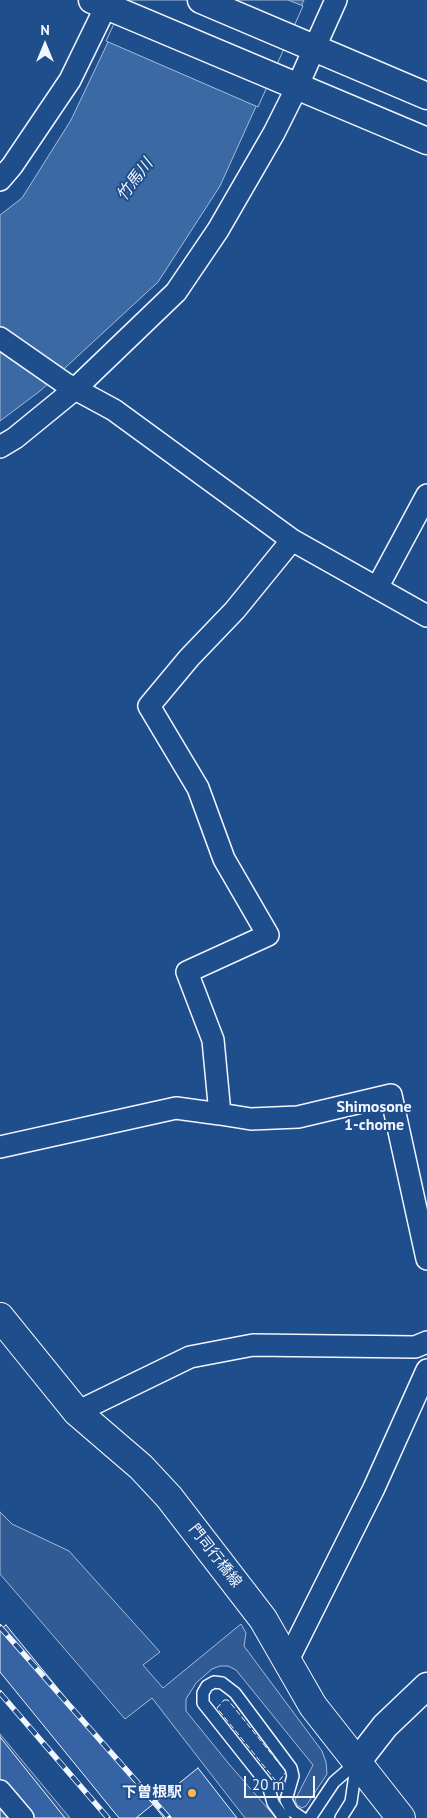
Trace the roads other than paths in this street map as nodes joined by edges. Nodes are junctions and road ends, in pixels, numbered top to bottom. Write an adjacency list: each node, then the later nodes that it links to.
1 (201, 0): 4 (street)
2 (336, 0): 4 (street)
3 (105, 4): 5 (street); 8 (street)
4 (310, 46): 5 (street); 6 (street)
5 (292, 85): 7 (street); 10 (street)
6 (427, 96)
7 (427, 141)
8 (0, 180)
9 (0, 338): 10 (street)
10 (71, 387): 11 (street); 13 (street)
11 (0, 447)
12 (427, 494): 14 (street)
13 (292, 540): 14 (street); 16 (street)
14 (377, 588): 15 (street)
15 (427, 616)
16 (220, 1114): 17 (street); 18 (street)
17 (0, 1147)
18 (427, 1259)
19 (0, 1317): 22 (main road, 門司行橋線)
20 (427, 1342): 22 (street)
21 (427, 1370): 23 (street)
22 (77, 1412): 23 (main road, 門司行橋線)
23 (286, 1662): 25 (main road, 門司行橋線)
24 (427, 1686): 25 (street)
25 (357, 1762): 32 (lane); 33 (lane); 34 (main road, 門司行橋線)
26 (290, 1784): 27 (lane); 27 (lane); 31 (lane)
27 (268, 1785): 30 (lane)
28 (0, 1790): 29 (street)
29 (13, 1815)
30 (284, 1818)
31 (302, 1818)
32 (310, 1818)
33 (341, 1818)
34 (401, 1818)

